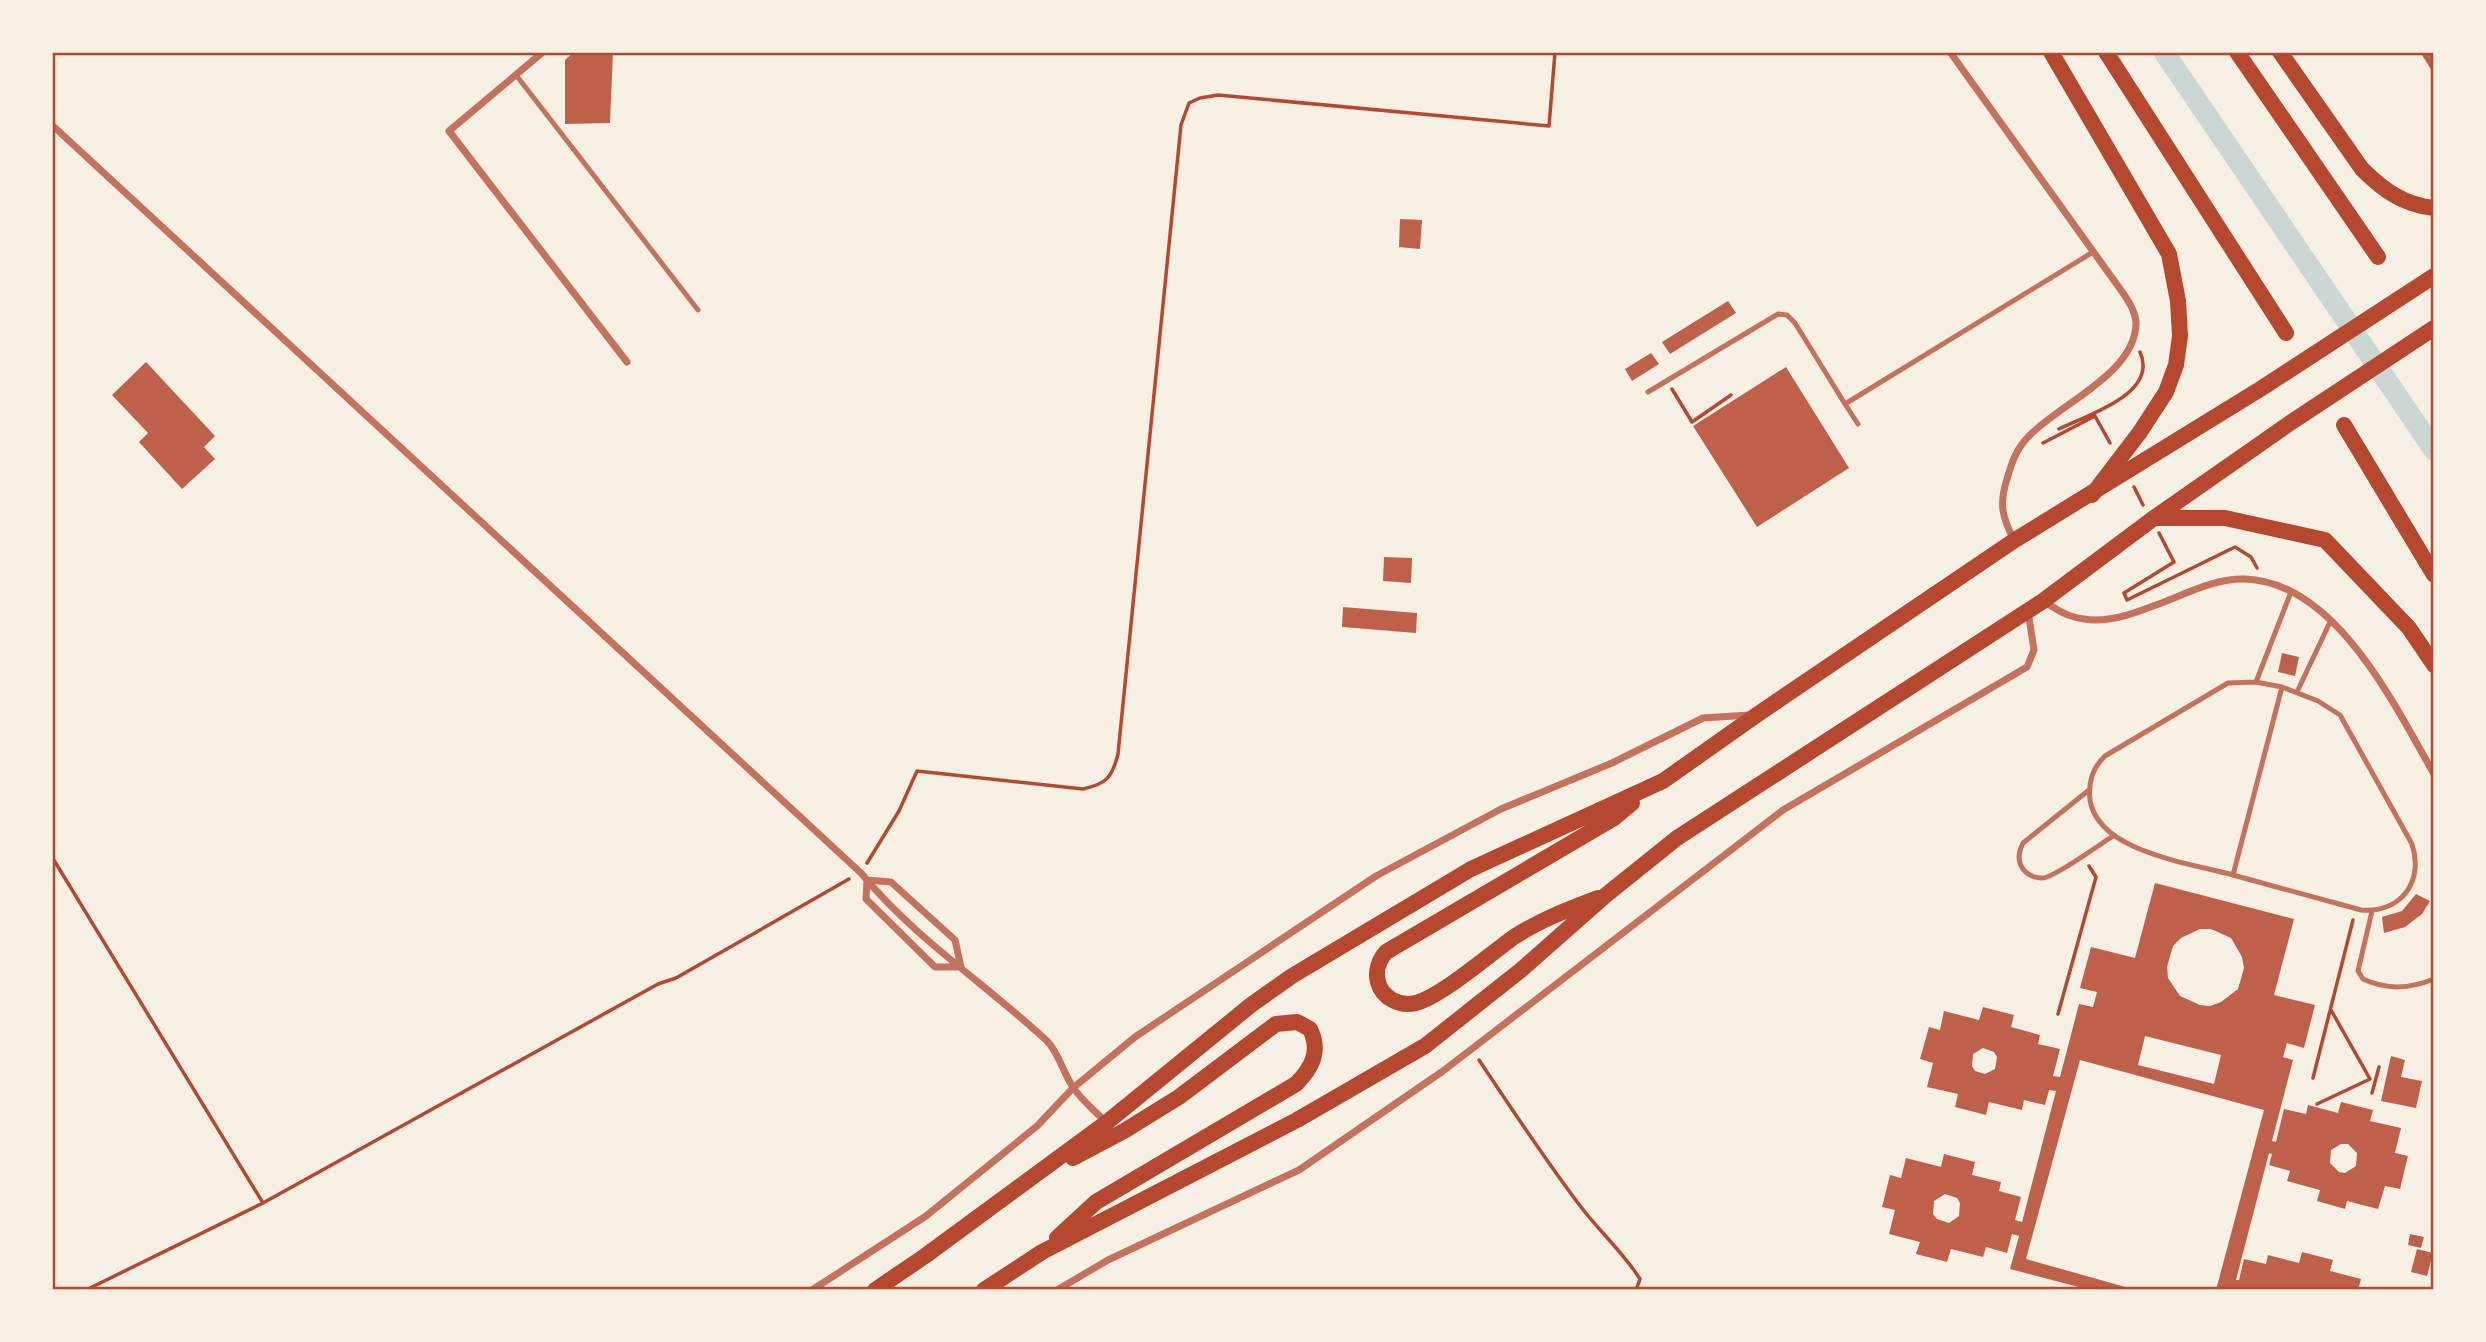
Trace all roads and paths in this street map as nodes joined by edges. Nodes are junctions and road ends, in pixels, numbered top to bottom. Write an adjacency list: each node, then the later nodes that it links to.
1 (543, 52): 8 (street)
2 (1555, 52): 47 (path)
3 (1950, 52): 11 (street)
4 (2051, 52): 26 (main road)
5 (2106, 52): 16 (main road)
6 (2238, 52): 12 (main road)
7 (2280, 52): 10 (main road)
8 (516, 75): 14 (lane); 18 (street)
9 (52, 125): 47 (street)
10 (2434, 208)
11 (2093, 252): 17 (street); 22 (lane)
12 (2378, 257)
13 (2434, 276): 26 (main road)
14 (698, 310)
15 (2434, 328): 27 (main road)
16 (2286, 333)
17 (2134, 340): 23 (path); 28 (street)
18 (627, 362)
19 (1667, 380): 20 (lane); 21 (path); 22 (lane)
20 (1648, 392)
21 (1731, 395)
22 (1845, 404): 24 (lane)
23 (2095, 416)
24 (1858, 424)
25 (2344, 425): 30 (main road)
26 (2092, 495): 28 (main road)
27 (2154, 518): 33 (main road); 36 (main road)
28 (2015, 540): 40 (main road)
29 (2174, 562): 31 (path)
30 (2434, 575)
31 (2264, 582): 32 (street); 33 (street)
32 (2291, 592): 35 (street); 37 (lane)
33 (2043, 601): 34 (main road)
34 (2028, 610): 50 (main road); 57 (street)
35 (2331, 620): 39 (lane); 41 (street)
36 (2434, 665)
37 (2256, 682): 38 (lane); 43 (lane)
38 (2282, 687): 39 (lane); 48 (lane)
39 (2297, 692): 52 (lane)
40 (1758, 714): 42 (main road); 61 (street)
41 (2434, 774)
42 (1647, 790): 50 (main road); 64 (main road)
43 (2089, 790): 44 (lane); 45 (lane)
44 (2113, 836): 45 (lane); 48 (lane)
45 (2083, 855): 56 (path)
46 (52, 857): 66 (path)
47 (861, 873): 49 (street); 66 (path)
48 (2233, 875): 51 (lane)
49 (867, 880): 53 (street); 53 (street); 53 (street)
50 (1606, 895): 67 (main road)
51 (2356, 909): 52 (lane); 55 (path)
52 (2372, 911): 54 (lane)
53 (961, 967): 61 (street)
54 (2434, 979)
55 (2331, 1009): 59 (path); 60 (path)
56 (2058, 1014)
57 (1472, 1049): 72 (street); 73 (path)
58 (2379, 1066): 60 (path)
59 (2313, 1078)
60 (2372, 1080): 62 (path); 63 (path)
61 (1073, 1088): 64 (street); 69 (street)
62 (2372, 1094)
63 (2317, 1104)
64 (1106, 1122): 65 (main road)
65 (1024, 1183): 67 (main road); 70 (main road)
66 (262, 1203): 68 (path)
67 (1042, 1252): 71 (main road)
68 (86, 1290)
69 (812, 1290)
70 (875, 1290)
71 (984, 1290)
72 (1057, 1290)
73 (1636, 1290)

